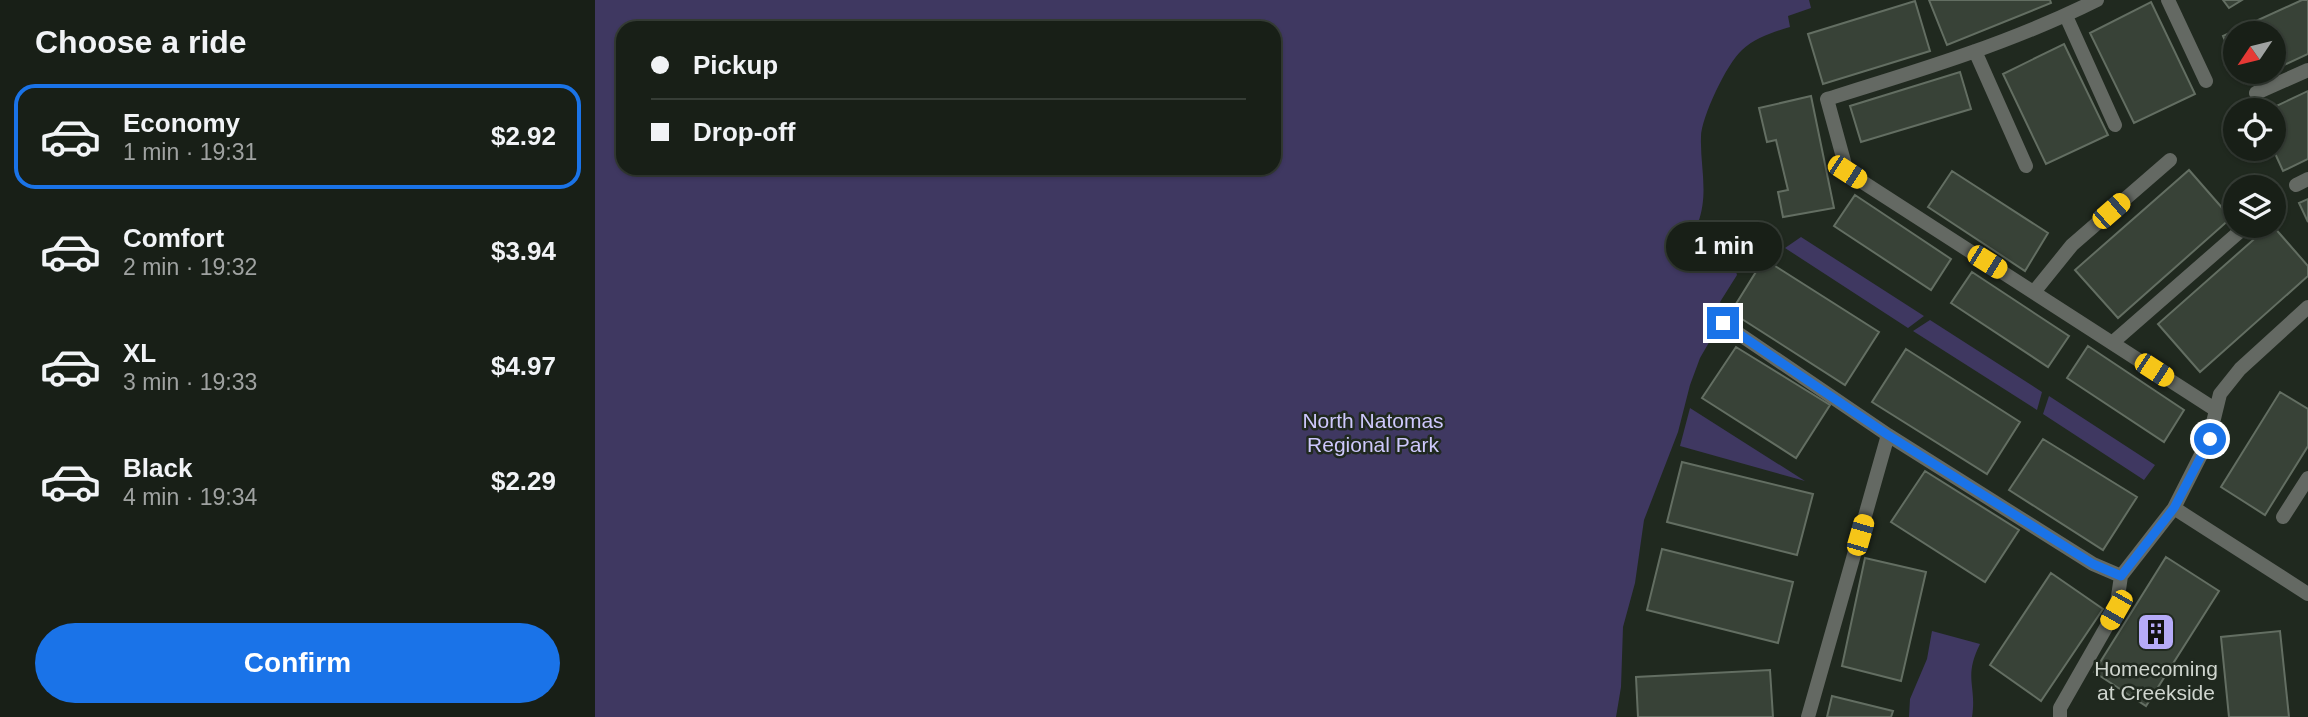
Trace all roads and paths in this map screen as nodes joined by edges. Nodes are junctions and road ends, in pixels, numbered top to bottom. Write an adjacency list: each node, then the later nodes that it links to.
1 (2096, 0): 3 (lane)
2 (2168, 0): 6 (lane)
3 (2066, 16): 4 (lane); 8 (lane)
4 (1975, 51): 10 (lane); 12 (lane)
5 (2308, 70): 7 (lane)
6 (2206, 81)
7 (2256, 93)
8 (2115, 125)
9 (2170, 160): 12 (lane)
10 (2026, 166)
11 (2232, 238): 15 (lane)
12 (2033, 292): 15 (lane)
13 (2308, 307): 16 (lane)
14 (1723, 323): 17 (lane)
15 (2112, 343): 16 (lane)
16 (2216, 410): 19 (lane)
17 (1888, 435): 21 (lane); 23 (lane)
18 (2308, 478): 20 (lane)
19 (2174, 508): 21 (lane); 22 (lane)
20 (2283, 517)
21 (2121, 576): 24 (lane)
22 (2308, 594)
23 (1808, 717)
24 (2060, 717)

